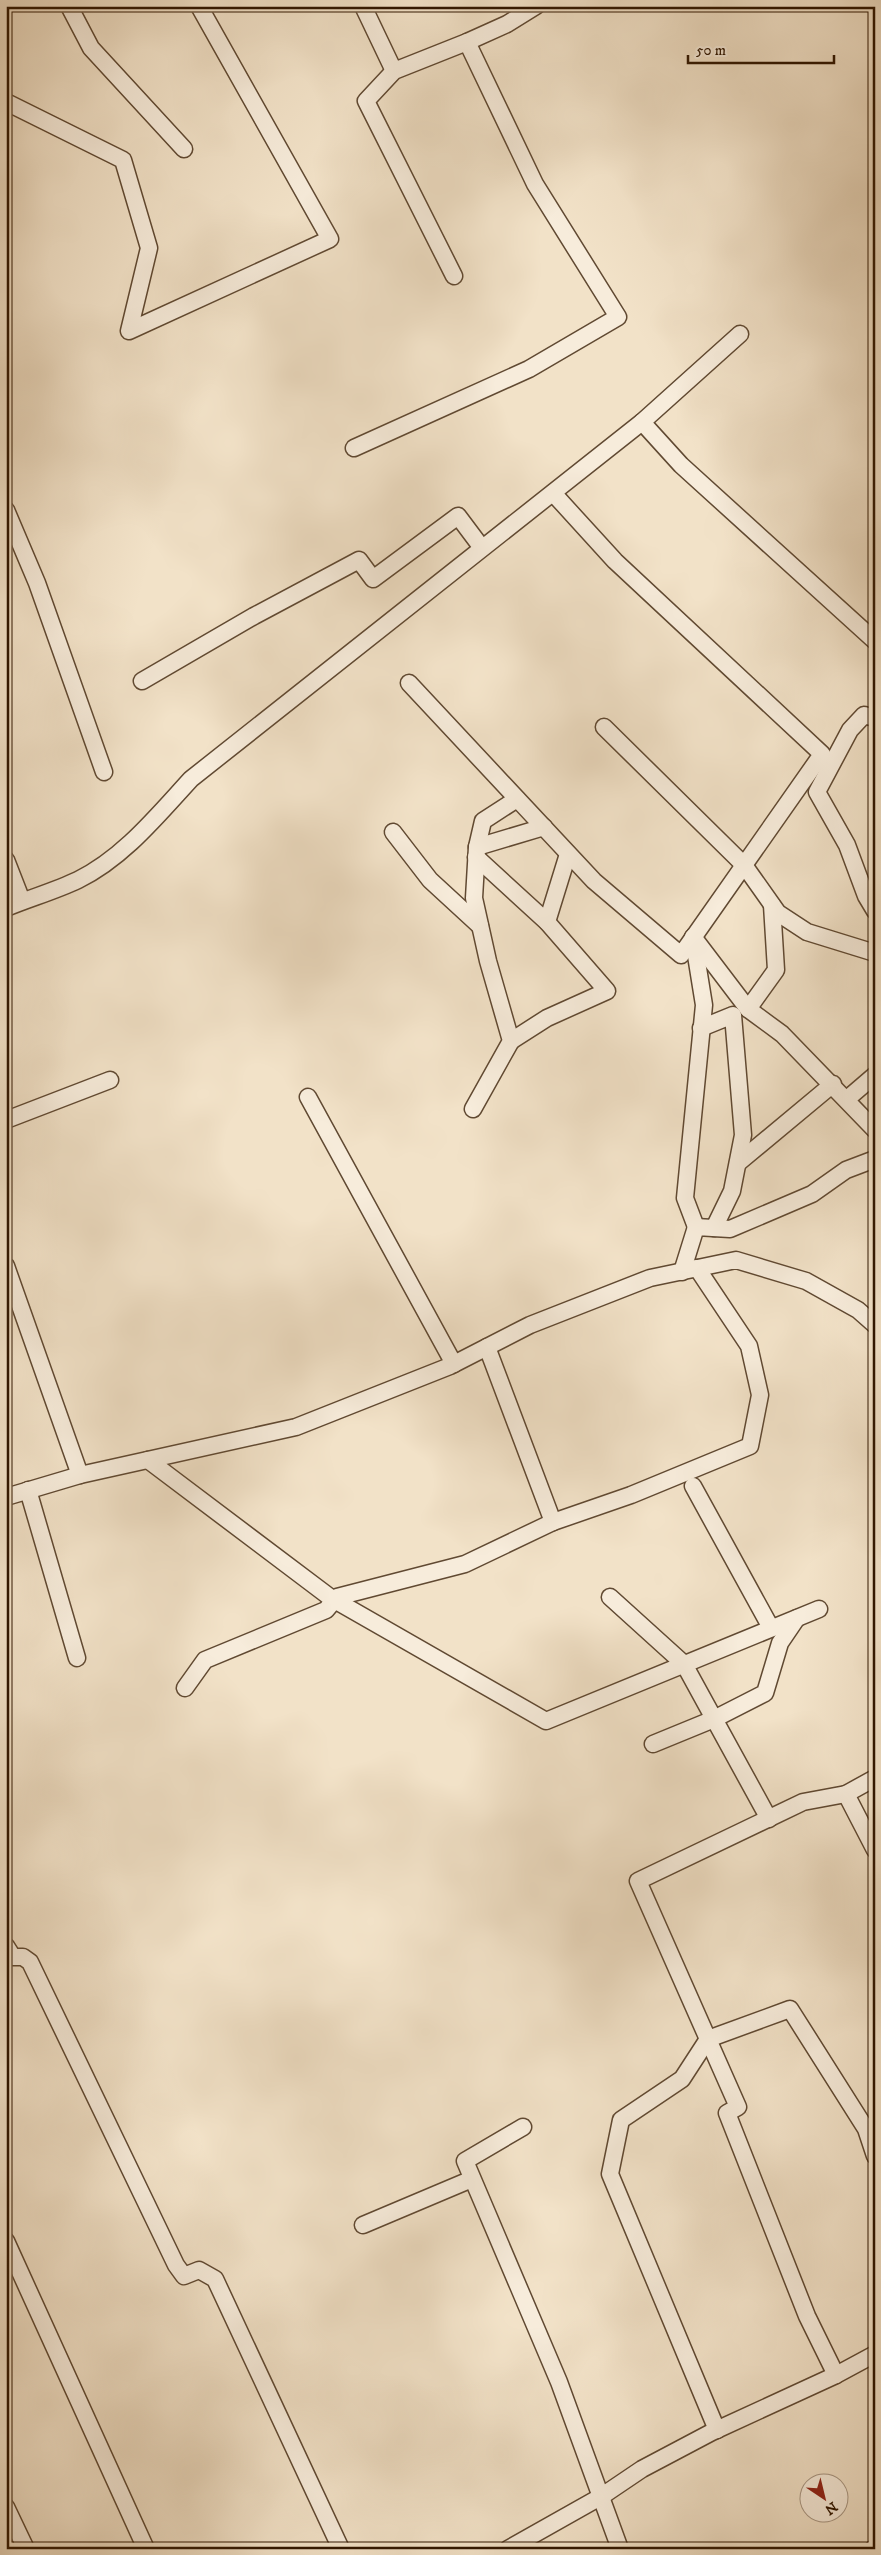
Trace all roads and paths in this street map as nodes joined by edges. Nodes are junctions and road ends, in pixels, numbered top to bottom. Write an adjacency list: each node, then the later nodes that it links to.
1 (69, 6): 8 (street)
2 (199, 6): 7 (street)
3 (363, 6): 6 (street)
4 (536, 6): 5 (street)
5 (467, 42): 6 (street); 12 (street)
6 (394, 71): 9 (street)
7 (6, 102)
8 (184, 149)
9 (454, 276)
10 (740, 334): 11 (street)
11 (642, 422): 13 (street); 16 (street)
12 (354, 448)
13 (553, 493): 15 (street); 28 (street)
14 (6, 510): 21 (street)
15 (482, 548): 17 (street); 29 (street)
16 (875, 641)
17 (142, 681)
18 (409, 683): 22 (street)
19 (875, 718): 32 (street)
20 (604, 727): 28 (street)
21 (104, 772)
22 (517, 799): 23 (street); 25 (street)
23 (544, 827): 25 (street); 26 (street)
24 (393, 832): 34 (street)
25 (477, 852): 33 (street); 34 (street)
26 (568, 854): 33 (street); 35 (street)
27 (6, 860): 29 (street)
28 (744, 865): 30 (street); 35 (street)
29 (22, 901): 31 (street)
30 (772, 905): 36 (street); 37 (street)
31 (6, 908)
32 (875, 912)
33 (547, 922): 39 (street)
34 (480, 926): 39 (street)
35 (693, 937): 37 (street); 38 (street)
36 (875, 953)
37 (748, 1009): 42 (street)
38 (701, 1028): 49 (street); 50 (street)
39 (511, 1041): 45 (street)
40 (875, 1075): 44 (street)
41 (110, 1080): 46 (street)
42 (833, 1084): 44 (street); 49 (street)
43 (308, 1097): 56 (street)
44 (847, 1099): 47 (street)
45 (473, 1109)
46 (6, 1120)
47 (875, 1130)
48 (875, 1159): 51 (street)
49 (738, 1163): 51 (street)
50 (696, 1227): 51 (street); 53 (street)
51 (714, 1228)
52 (6, 1266): 58 (street)
53 (689, 1270): 54 (street); 55 (street); 62 (street)
54 (875, 1325)
55 (487, 1348): 56 (street); 62 (street)
56 (454, 1364): 57 (street)
57 (148, 1460): 58 (street); 64 (street)
58 (80, 1475): 60 (street)
59 (693, 1486): 67 (street)
60 (28, 1490): 61 (street); 68 (street)
61 (6, 1497)
62 (553, 1522): 64 (street)
63 (610, 1597): 69 (street)
64 (334, 1600): 69 (street); 70 (street)
65 (819, 1609): 66 (street)
66 (797, 1618): 67 (street); 71 (street)
67 (771, 1628): 69 (street)
68 (77, 1658)
69 (684, 1664): 71 (street)
70 (185, 1688)
71 (714, 1719): 72 (street); 75 (street)
72 (653, 1744)
73 (875, 1778): 74 (street)
74 (846, 1794): 75 (street); 76 (street)
75 (769, 1819): 78 (street)
76 (875, 1850)
77 (6, 1946): 91 (street)
78 (708, 2039): 80 (street); 85 (street); 86 (street)
79 (523, 2127): 81 (street)
80 (875, 2156)
81 (472, 2180): 82 (street); 87 (street)
82 (363, 2225)
83 (6, 2241): 90 (street)
84 (875, 2354): 85 (street)
85 (836, 2375): 86 (street)
86 (718, 2430): 87 (street)
87 (602, 2496): 92 (street); 93 (street)
88 (6, 2507): 89 (street)
89 (26, 2549)
90 (146, 2549)
91 (341, 2549)
92 (508, 2549)
93 (620, 2549)

